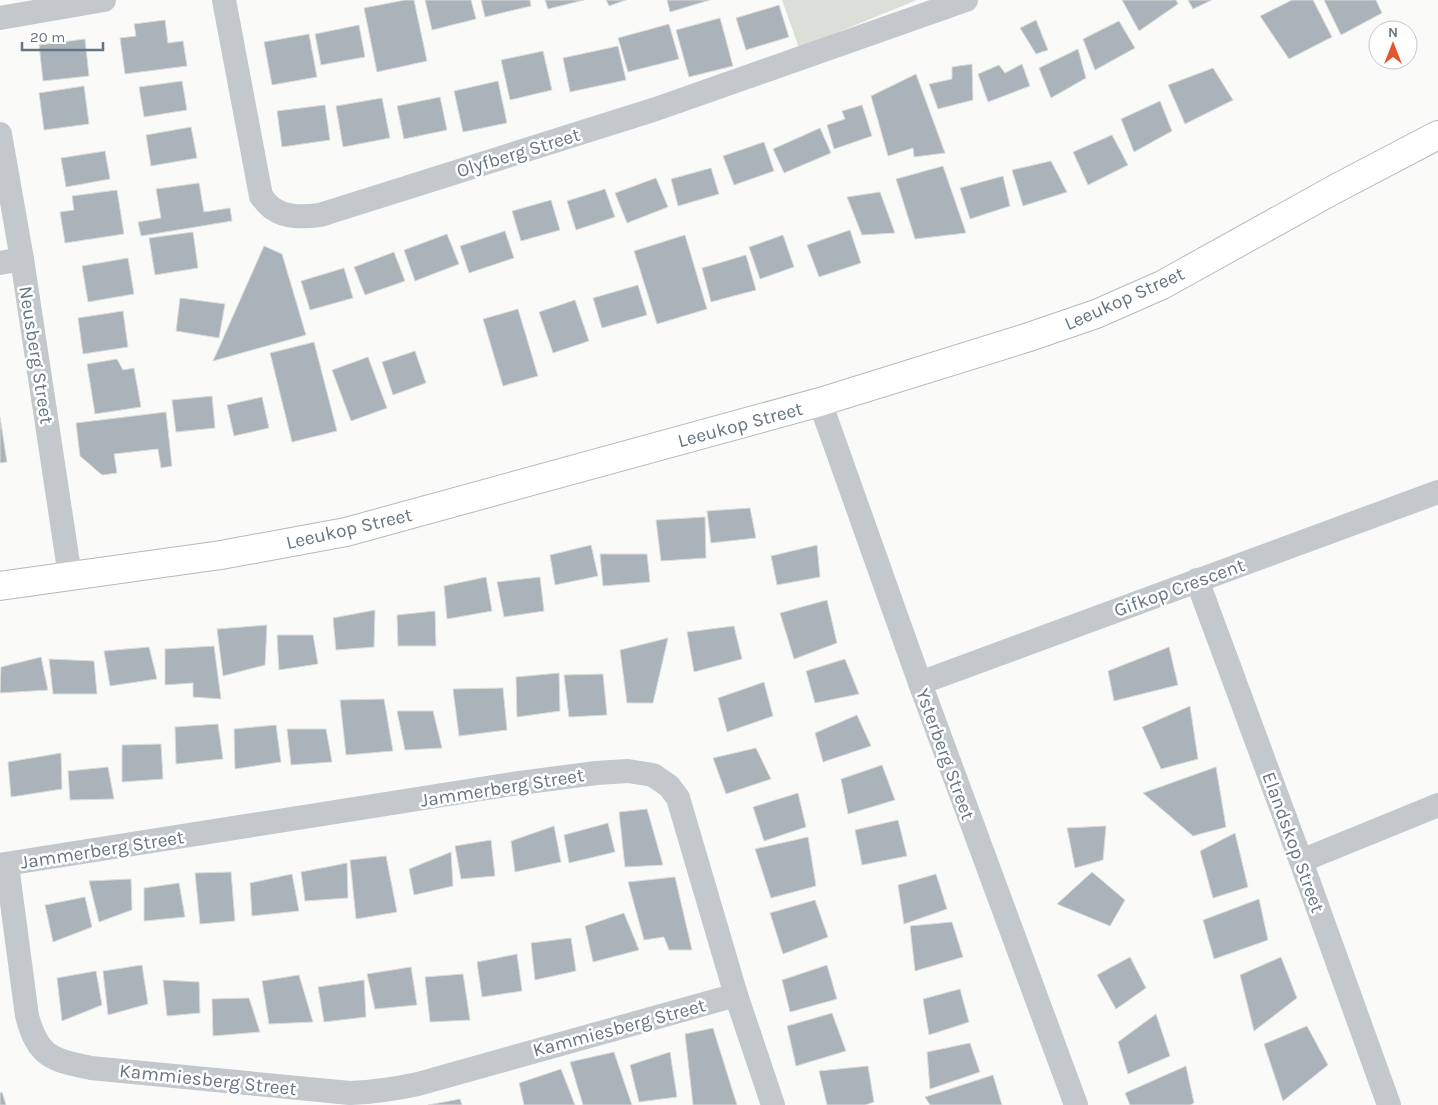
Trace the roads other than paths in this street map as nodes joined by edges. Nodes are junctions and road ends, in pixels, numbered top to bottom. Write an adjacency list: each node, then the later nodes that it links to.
1 (104, 0): 4 (street)
2 (224, 0): 3 (street, Olyfberg Street)
3 (966, 0)
4 (0, 18)
5 (0, 134): 7 (street, Neusberg Street)
6 (1438, 135): 8 (street, Leeukop Street)
7 (11, 261): 10 (street, Neusberg Street)
8 (820, 402): 10 (street, Leeukop Street); 13 (street, Ysterberg Street)
9 (1438, 492): 11 (street, Gifkop Crescent)
10 (70, 576): 12 (street, Leeukop Street)
11 (1197, 580): 13 (street, Gifkop Crescent); 15 (street, Elandskop Street)
12 (0, 586)
13 (920, 683): 19 (street, Ysterberg Street)
14 (1438, 805): 15 (street)
15 (1301, 861): 20 (street, Elandskop Street)
16 (3, 865): 17 (street, Jammerberg Street); 17 (street, Kammiesberg Street)
17 (736, 995): 18 (street, Jammerberg Street)
18 (773, 1105)
19 (1076, 1105)
20 (1389, 1105)

